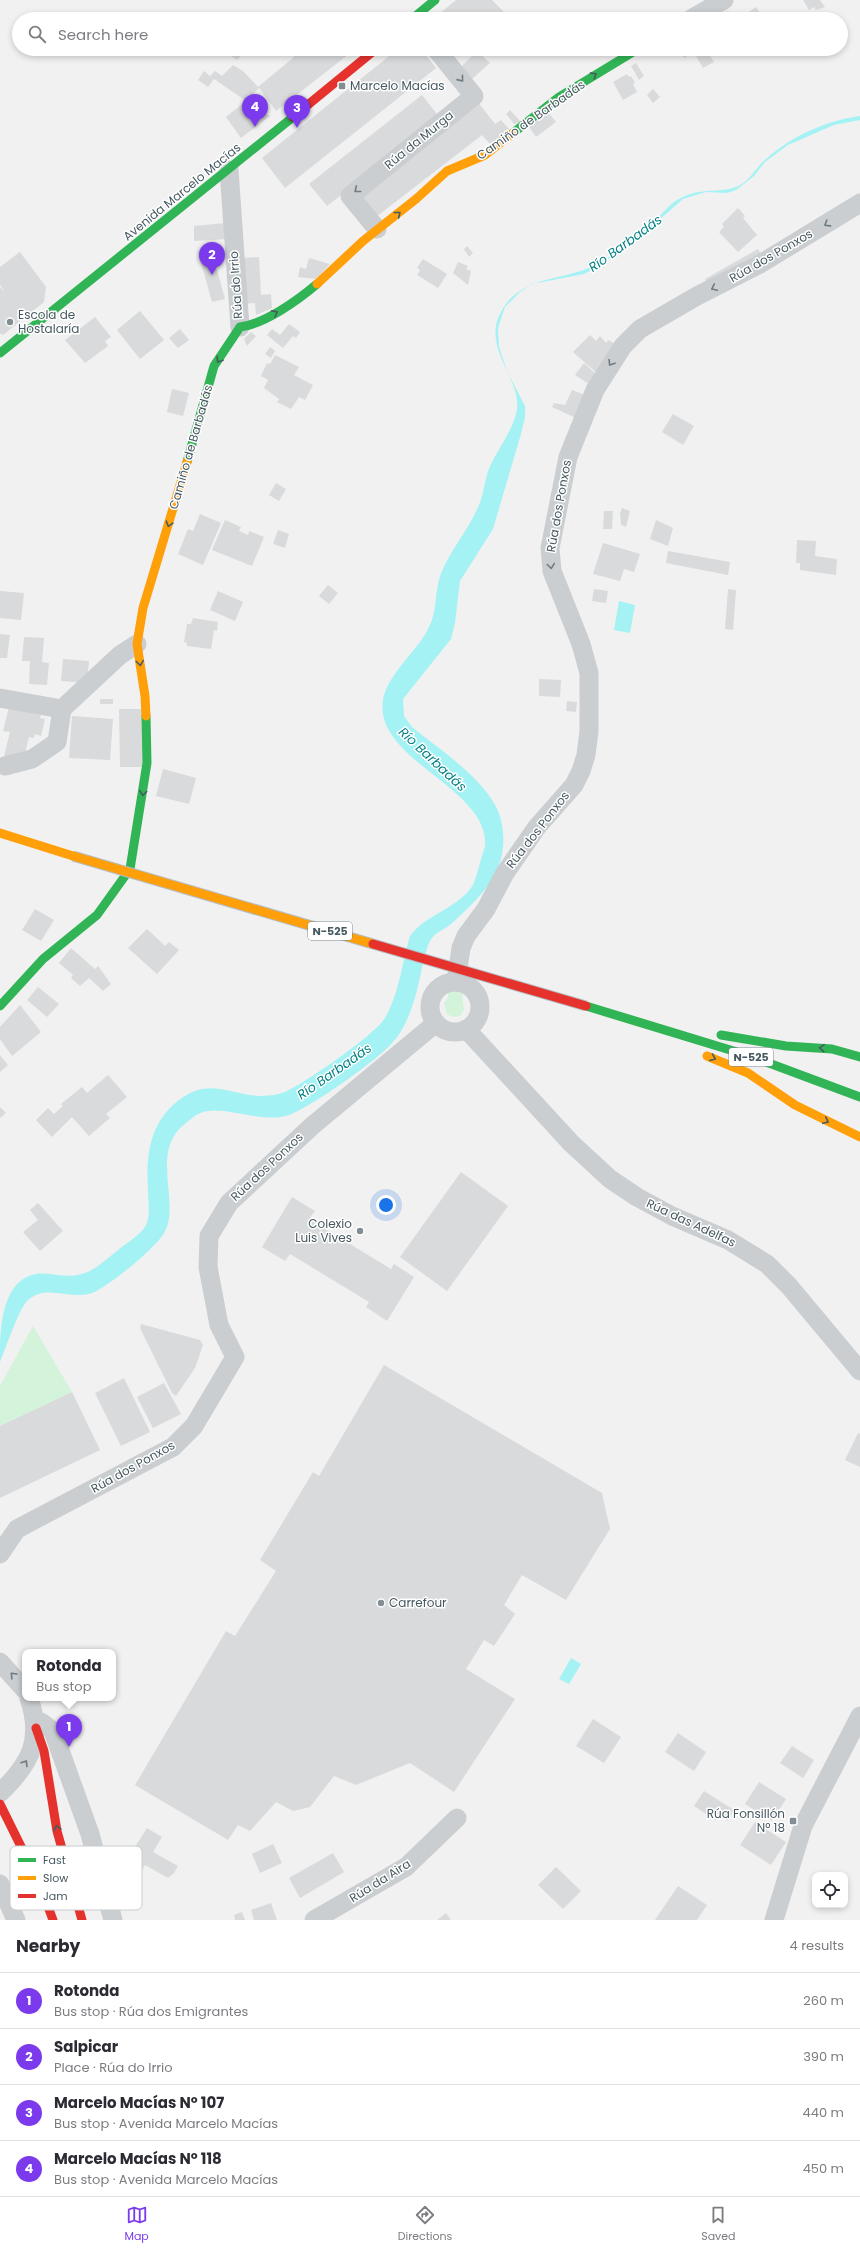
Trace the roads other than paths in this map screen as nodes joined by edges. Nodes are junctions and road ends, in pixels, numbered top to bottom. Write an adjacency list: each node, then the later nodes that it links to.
1 (436, 0): 3 (main road)
2 (724, 0): 4 (street)
3 (421, 12)
4 (703, 12)
5 (367, 56): 8 (main road, Avenida Marcelo Macías)
6 (442, 56): 10 (street, Rúa da Murga, one-way to 10)
7 (627, 56): 10 (main road, Camiño de Barbadás, one-way to 7)
8 (229, 170): 11 (street, Rúa do Irrio); 12 (main road, Avenida Marcelo Macías)
9 (860, 203): 18 (street, Rúa dos Ponxos, one-way to 18)
10 (377, 229): 11 (main road, Camiño de Barbadás, one-way to 10)
11 (240, 327): 13 (main road, Camiño de Barbadás, one-way to 13)
12 (1, 353)
13 (137, 644): 15 (street); 19 (main road, Camiño de Barbadás, one-way to 19)
14 (0, 698): 15 (street)
15 (62, 709): 16 (street)
16 (6, 766)
17 (0, 833): 21 (main road, N-525, bridge)
18 (456, 982): 20 (street); 22 (street)
19 (0, 1006)
20 (436, 1022): 22 (street); 29 (street, Rúa dos Ponxos)
21 (640, 1022): 23 (main road); 25 (main road, one-way to 21); 26 (main road, N-525)
22 (466, 1029): 28 (street, Rúa das Adelfas)
23 (684, 1046)
24 (697, 1052): 27 (main road, one-way to 27)
25 (860, 1057)
26 (860, 1097)
27 (860, 1137)
28 (860, 1371)
29 (0, 1554)
30 (0, 1662): 31 (street, one-way to 30)
31 (22, 1687)
32 (30, 1701): 34 (street)
33 (860, 1716): 52 (street)
34 (36, 1724): 35 (street, one-way to 34); 39 (main road, one-way to 34); 40 (street)
35 (0, 1793)
36 (0, 1804): 38 (main road)
37 (456, 1818): 51 (street, Rúa da Aira)
38 (21, 1846)
39 (61, 1846)
40 (93, 1846)
41 (0, 1884): 42 (street)
42 (10, 1906)
43 (12, 1910): 47 (street)
44 (49, 1910): 48 (main road)
45 (79, 1910): 49 (main road, one-way to 45)
46 (110, 1910): 50 (street)
47 (16, 1920)
48 (53, 1920)
49 (82, 1920)
50 (113, 1920)
51 (314, 1920)
52 (774, 1920)

